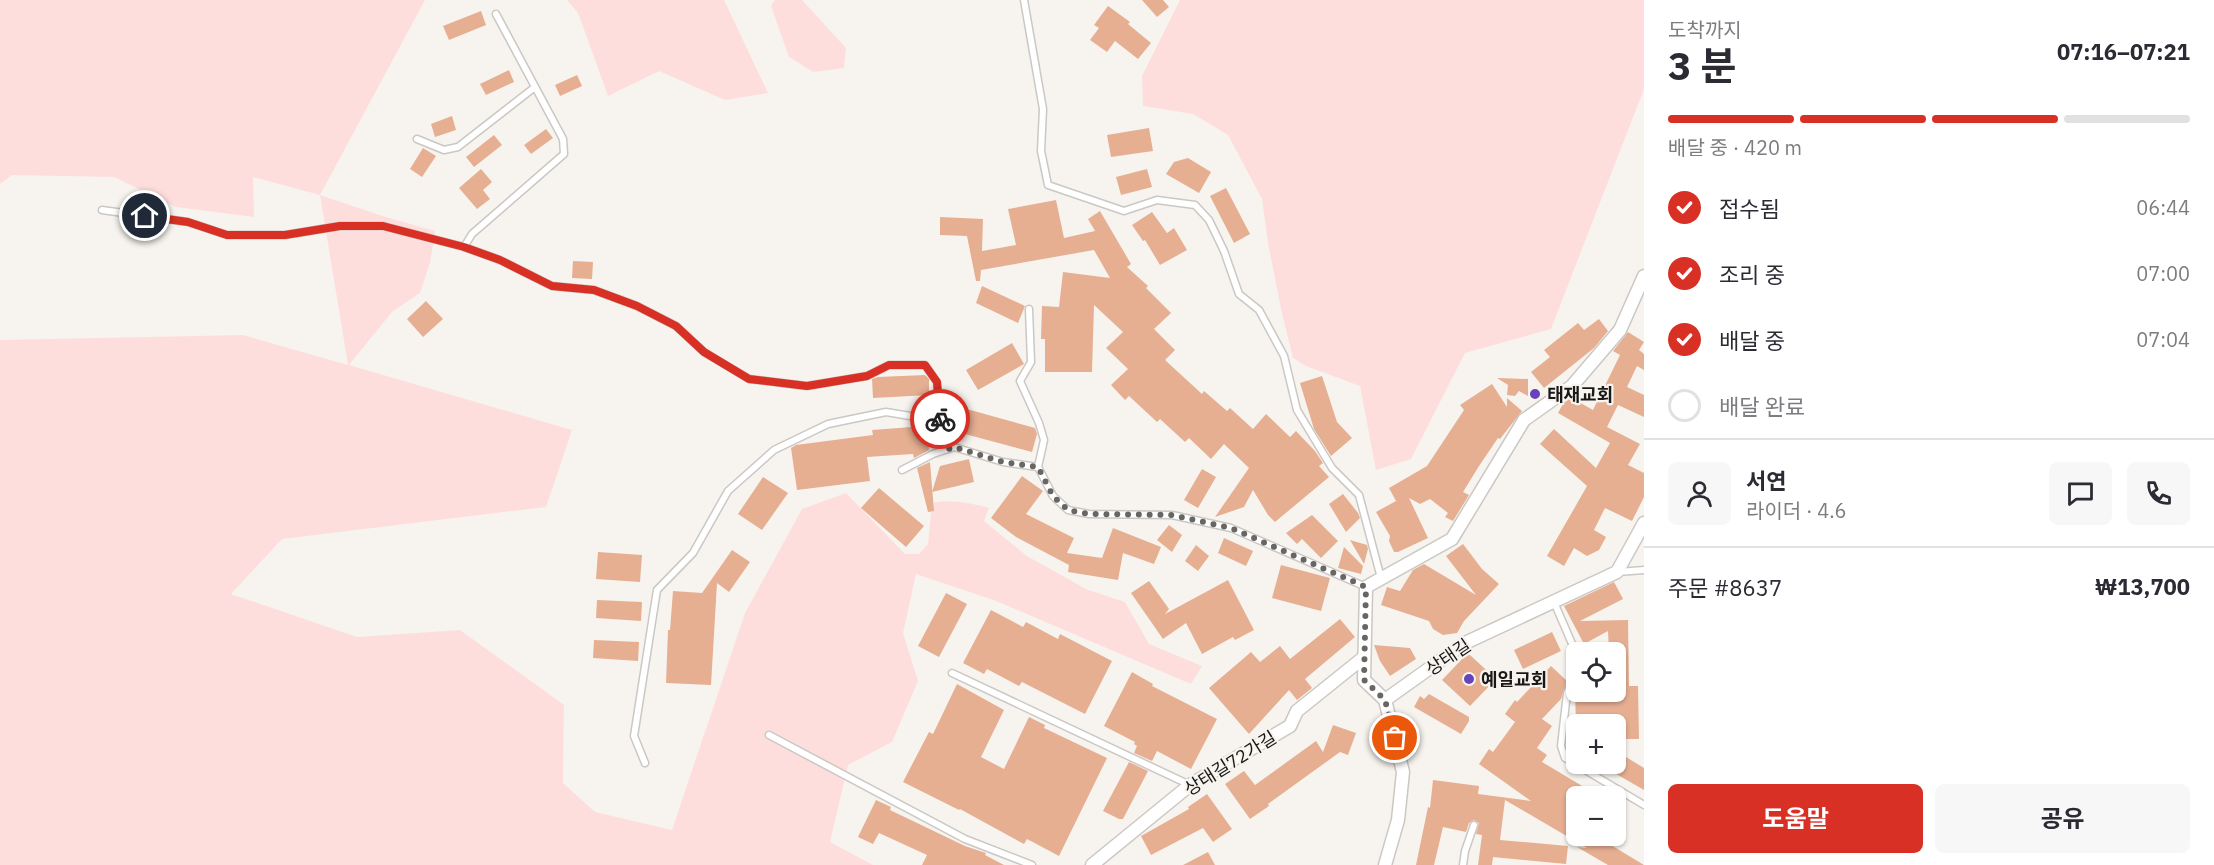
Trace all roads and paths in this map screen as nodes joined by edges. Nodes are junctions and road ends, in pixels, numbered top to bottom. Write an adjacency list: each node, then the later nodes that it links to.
1 (1024, 0): 16 (lane)
2 (496, 14): 3 (lane)
3 (534, 87): 4 (lane); 6 (lane)
4 (417, 139)
5 (102, 210): 6 (lane)
6 (464, 247): 9 (lane)
7 (1644, 276): 16 (street)
8 (1029, 309): 11 (lane)
9 (940, 430): 10 (lane); 25 (lane)
10 (949, 449): 11 (lane); 12 (lane)
11 (1038, 467): 17 (lane)
12 (902, 470)
13 (1644, 523): 14 (street)
14 (1617, 572): 15 (lane); 18 (street, 상태길)
15 (1643, 572)
16 (1382, 578): 17 (street)
17 (1366, 587): 20 (street)
18 (1554, 602): 19 (lane); 22 (street, 상태길)
19 (1571, 642)
20 (1363, 658): 22 (street); 26 (street, 상태길72가길)
21 (952, 673): 26 (lane)
22 (1385, 700): 31 (street)
23 (1566, 702): 27 (lane)
24 (770, 735): 29 (lane)
25 (645, 763)
26 (1190, 785): 30 (street, 상태길72가길)
27 (1644, 805)
28 (1474, 825): 32 (lane)
29 (1032, 865)
30 (1092, 865)
31 (1385, 865)
32 (1463, 865)

